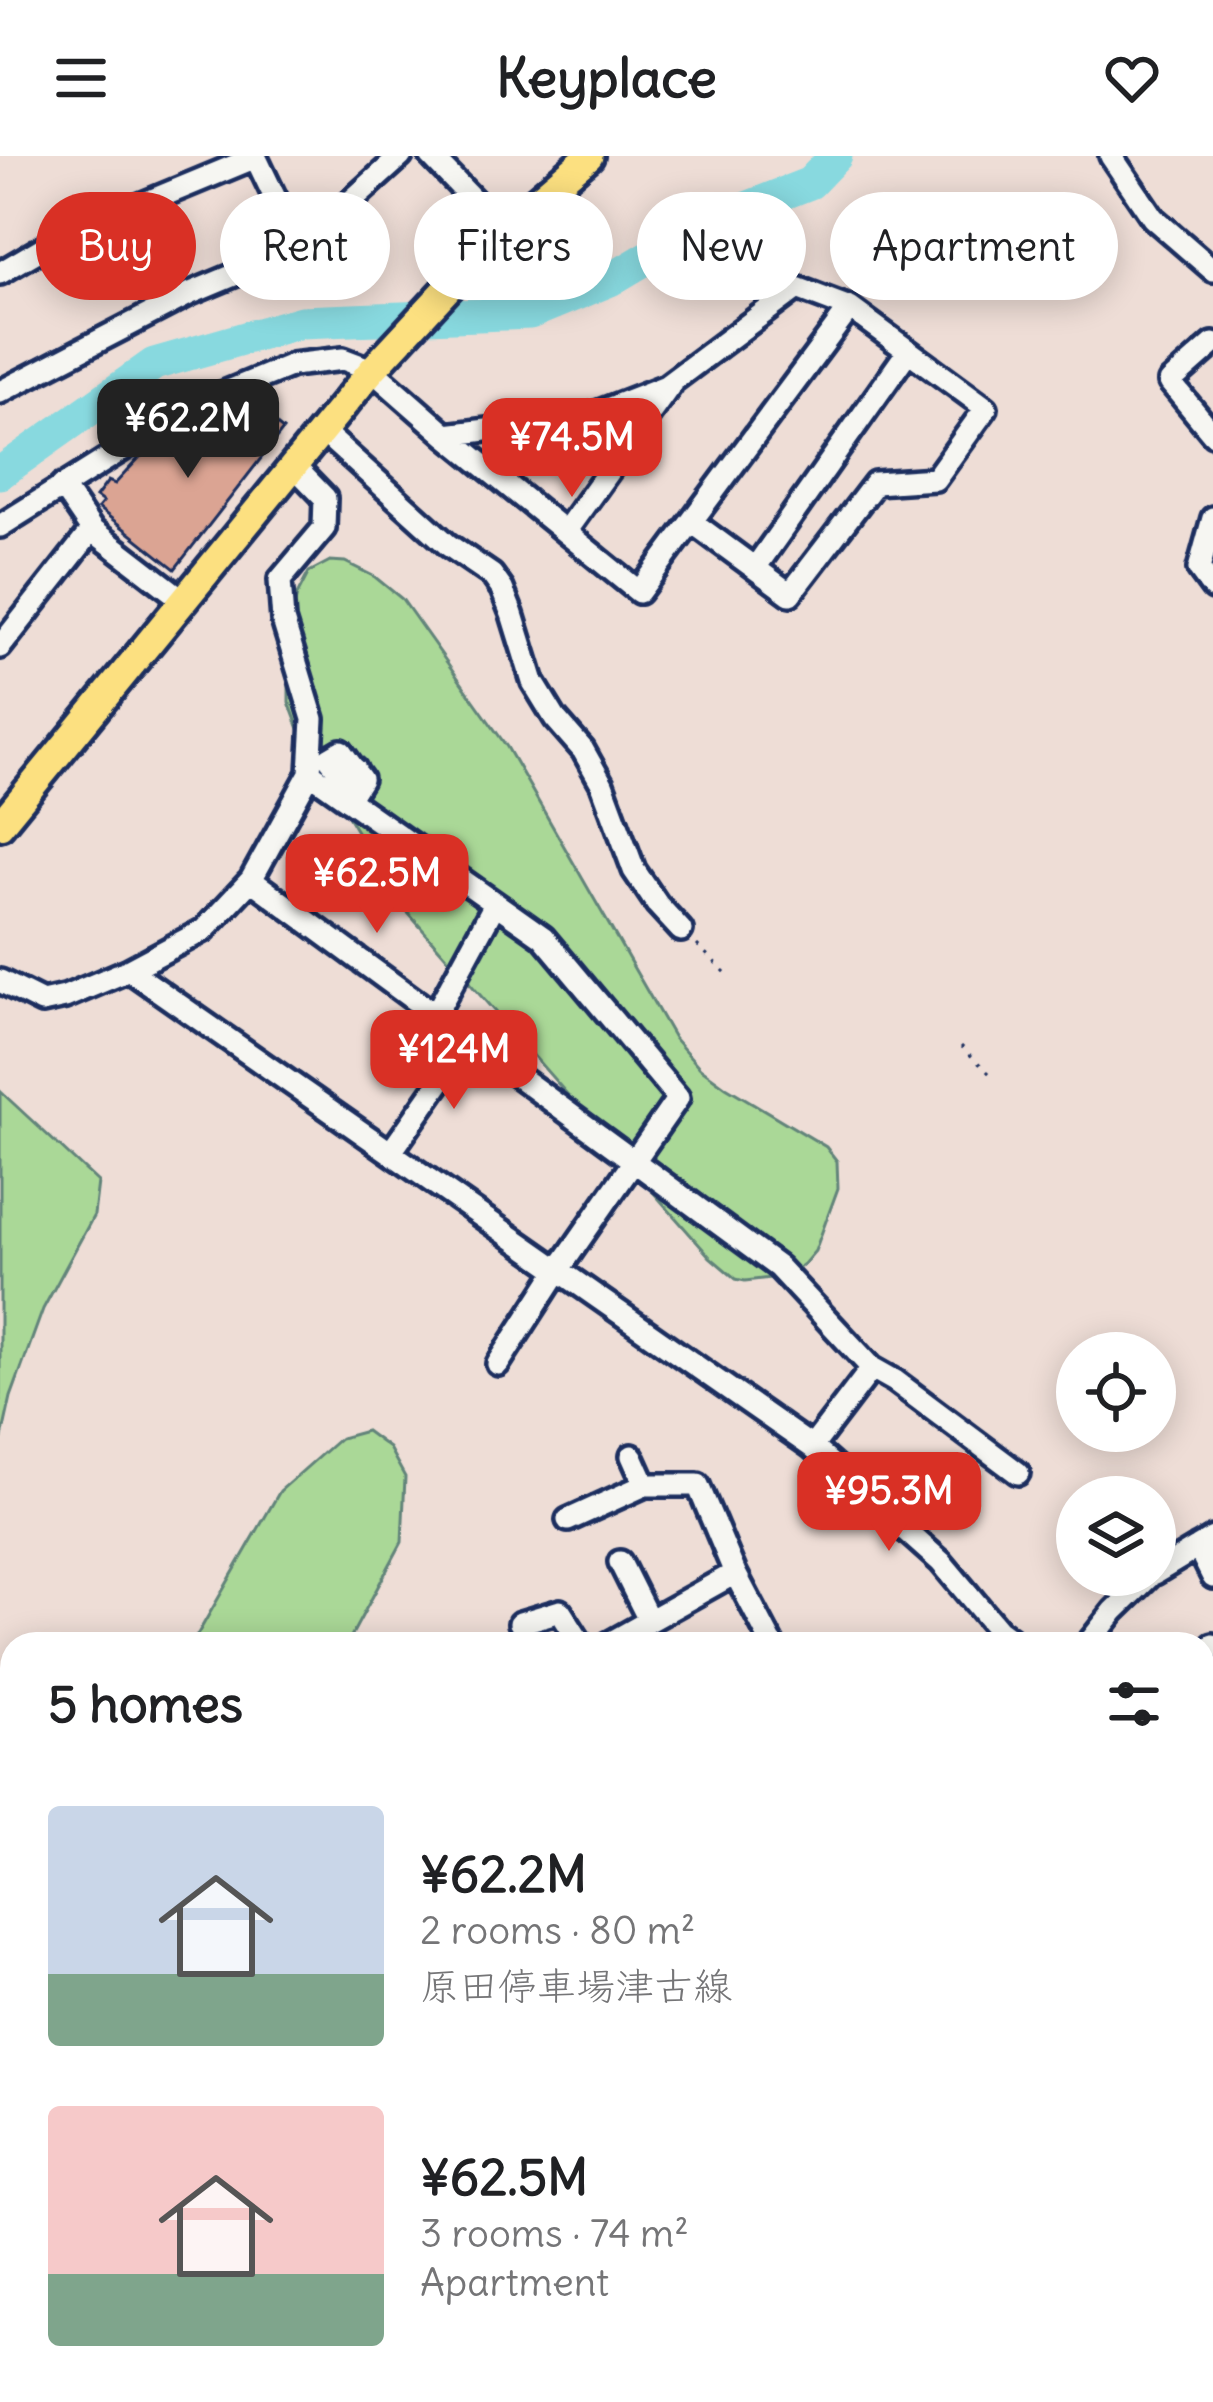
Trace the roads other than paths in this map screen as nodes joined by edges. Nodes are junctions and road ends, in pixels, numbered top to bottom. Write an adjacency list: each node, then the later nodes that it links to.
1 (401, 156): 7 (street)
2 (430, 156): 8 (street)
3 (589, 156): 9 (main road)
4 (1111, 156): 10 (street)
5 (256, 157): 6 (street); 11 (street)
6 (272, 192)
7 (361, 192)
8 (465, 192)
9 (547, 192)
10 (1213, 271)
11 (0, 273)
12 (220, 281): 19 (street)
13 (438, 300): 17 (main road)
14 (850, 308): 16 (street); 18 (street); 26 (street)
15 (1213, 344): 21 (street)
16 (908, 351): 30 (street); 30 (street)
17 (378, 364): 20 (main road); 22 (street); 24 (street)
18 (675, 379): 22 (street); 29 (street)
19 (0, 392)
20 (322, 431): 23 (main road); 40 (street)
21 (1213, 434)
22 (446, 435): 29 (street)
23 (292, 465): 32 (main road); 35 (street)
24 (62, 485): 27 (street); 28 (street)
25 (1213, 518): 31 (street)
26 (692, 522): 29 (street); 30 (street)
27 (0, 526)
28 (92, 530): 32 (street); 33 (street)
29 (565, 532)
30 (755, 568)
31 (1213, 588)
32 (184, 600): 37 (main road)
33 (0, 647)
34 (355, 769): 36 (street)
35 (310, 773): 36 (street); 38 (street)
36 (348, 800): 39 (street)
37 (0, 825)
38 (251, 880): 41 (street); 43 (street)
39 (495, 904): 43 (street); 46 (street)
40 (681, 930)
41 (129, 970): 42 (street); 45 (street)
42 (0, 981)
43 (436, 1013): 44 (street)
44 (470, 1039): 45 (street); 46 (street)
45 (391, 1152): 47 (street)
46 (634, 1164): 47 (street); 49 (street)
47 (559, 1269): 48 (street); 50 (street)
48 (498, 1364)
49 (872, 1368): 50 (street); 52 (street)
50 (812, 1447): 63 (street)
51 (632, 1456): 53 (street)
52 (1018, 1473)
53 (645, 1485): 54 (street); 58 (street)
54 (568, 1520)
55 (1205, 1543): 56 (street); 59 (street)
56 (1176, 1560)
57 (620, 1562): 61 (street)
58 (735, 1573): 61 (street); 66 (street)
59 (1213, 1577)
60 (1130, 1596): 69 (street)
61 (649, 1620): 65 (street)
62 (520, 1624): 64 (street)
63 (998, 1630): 67 (street); 68 (street)
64 (573, 1632)
65 (628, 1632)
66 (766, 1632)
67 (995, 1632)
68 (1001, 1632)
69 (1097, 1632)

